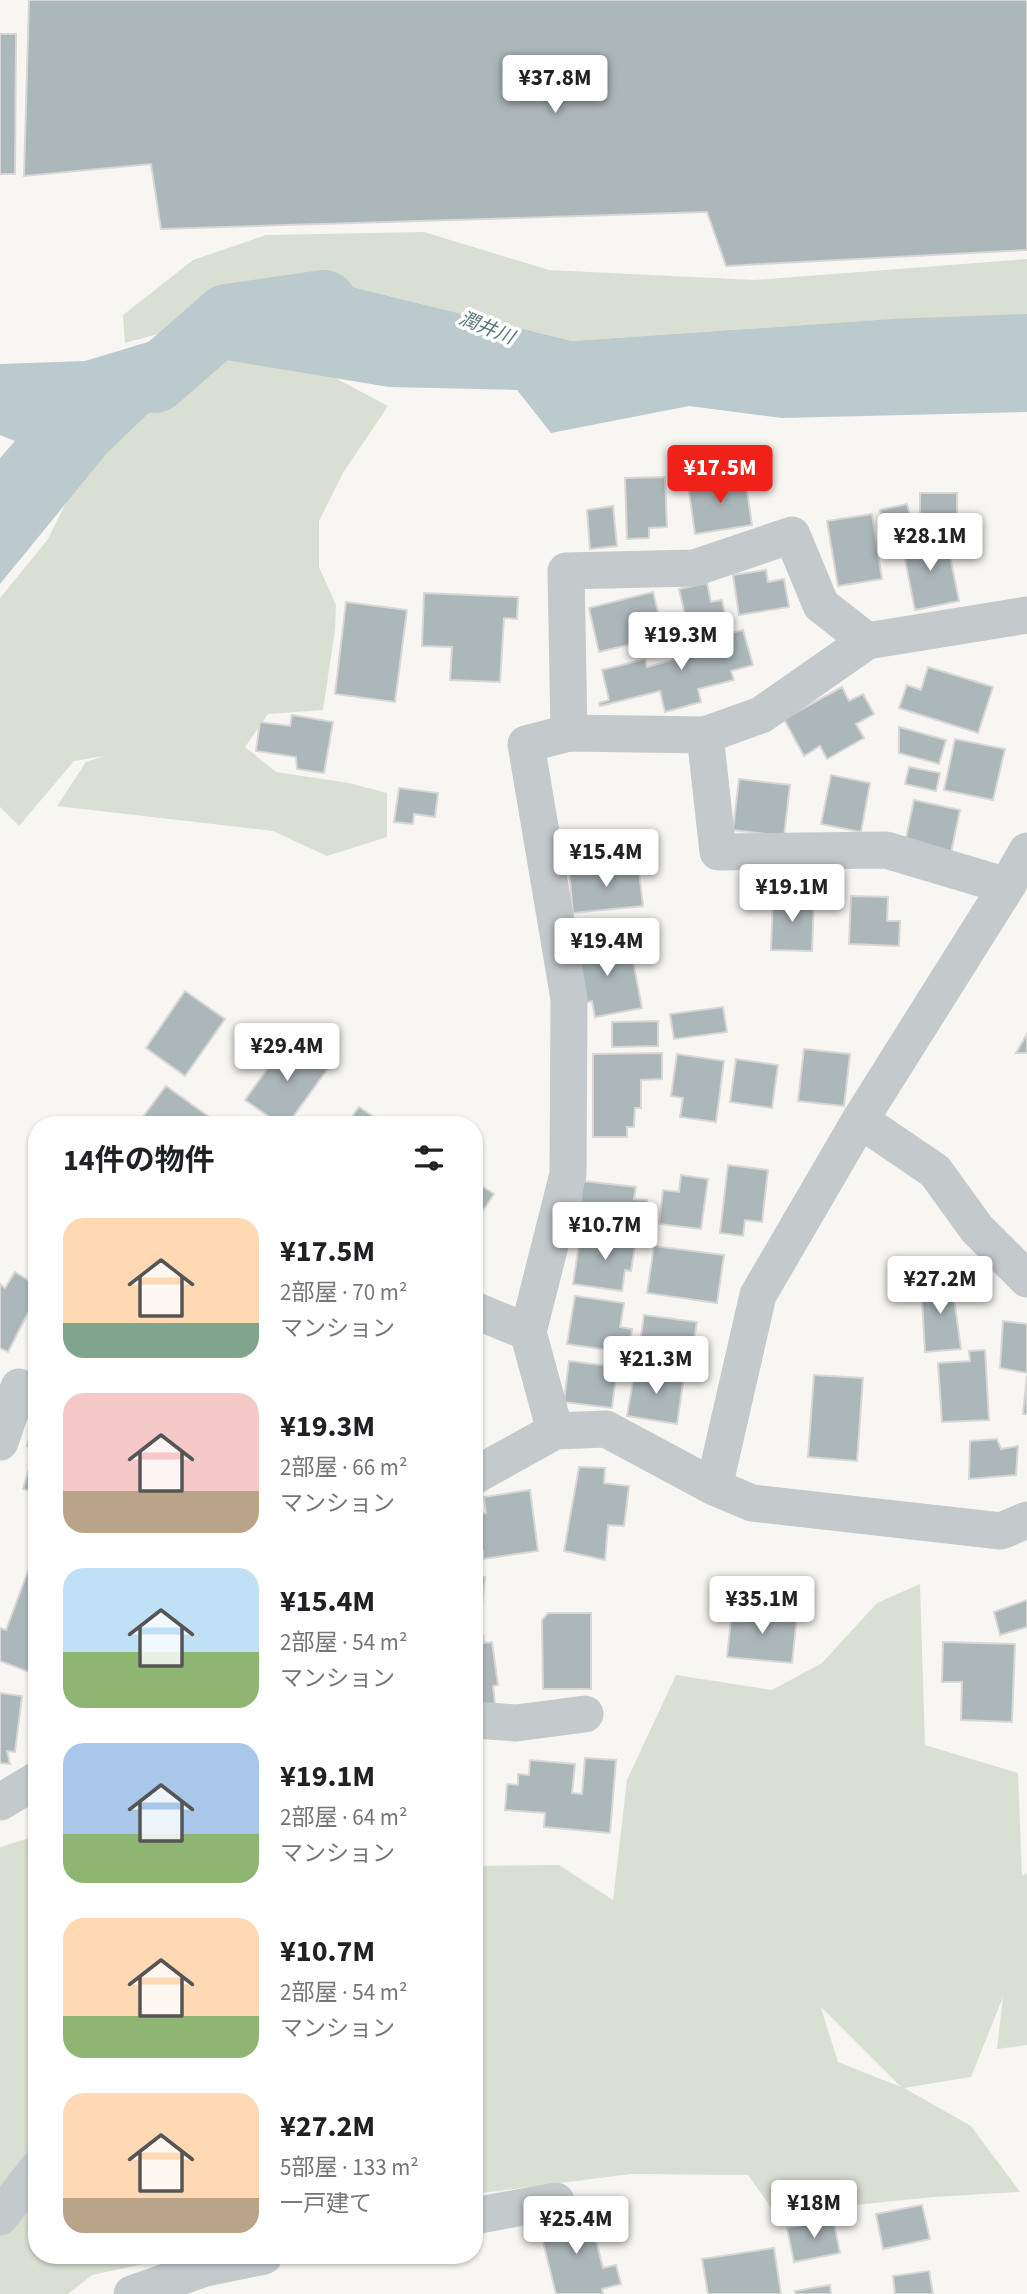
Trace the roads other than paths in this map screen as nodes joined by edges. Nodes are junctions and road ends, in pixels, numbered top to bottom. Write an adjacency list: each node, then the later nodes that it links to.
1 (1027, 615): 2 (street)
2 (867, 641): 3 (street); 4 (street)
3 (569, 733): 4 (street); 10 (street)
4 (705, 735): 6 (street)
5 (1027, 850): 6 (street)
6 (1007, 886): 7 (street)
7 (860, 1120): 8 (street); 15 (street)
8 (1027, 1279)
9 (483, 1314): 10 (street)
10 (528, 1332): 12 (street)
11 (18, 1384): 13 (street)
12 (555, 1430): 14 (street); 15 (street)
13 (0, 1442)
14 (483, 1471)
15 (714, 1487): 16 (street)
16 (1018, 1529)
17 (585, 1714): 18 (street)
18 (483, 1721)
19 (28, 1785): 20 (street)
20 (0, 1802)
21 (28, 2181): 24 (street)
22 (556, 2201): 23 (street)
23 (483, 2214)
24 (0, 2217)
25 (225, 2264): 26 (street)
26 (132, 2294)

